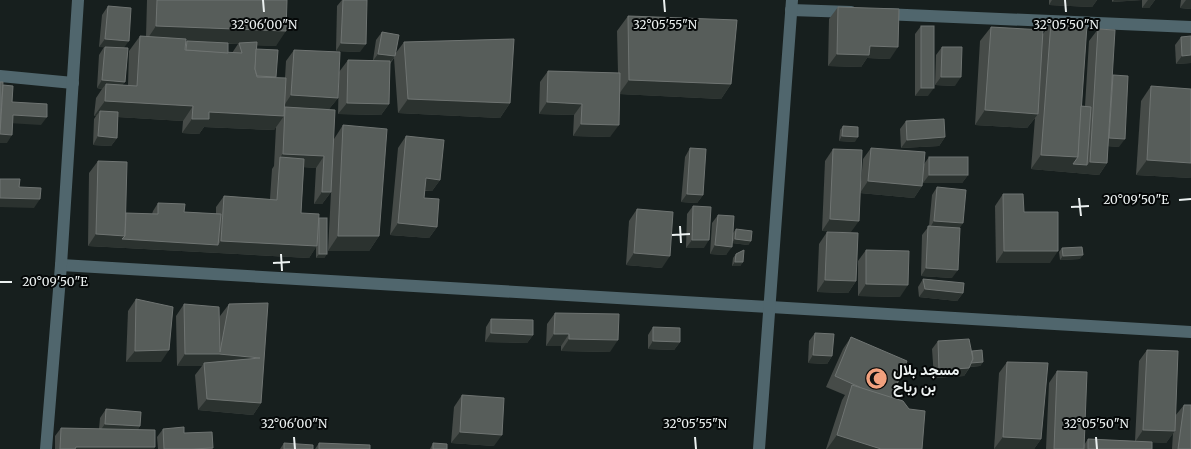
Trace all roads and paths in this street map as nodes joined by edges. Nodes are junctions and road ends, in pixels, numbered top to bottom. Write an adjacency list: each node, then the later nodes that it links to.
1 (78, 0): 5 (street)
2 (791, 5): 3 (street); 7 (street)
3 (1191, 27)
4 (0, 76): 5 (street)
5 (72, 83): 6 (street)
6 (61, 265): 7 (street); 9 (street)
7 (768, 306): 8 (street); 10 (street)
8 (1191, 332)
9 (46, 449)
10 (759, 449)

